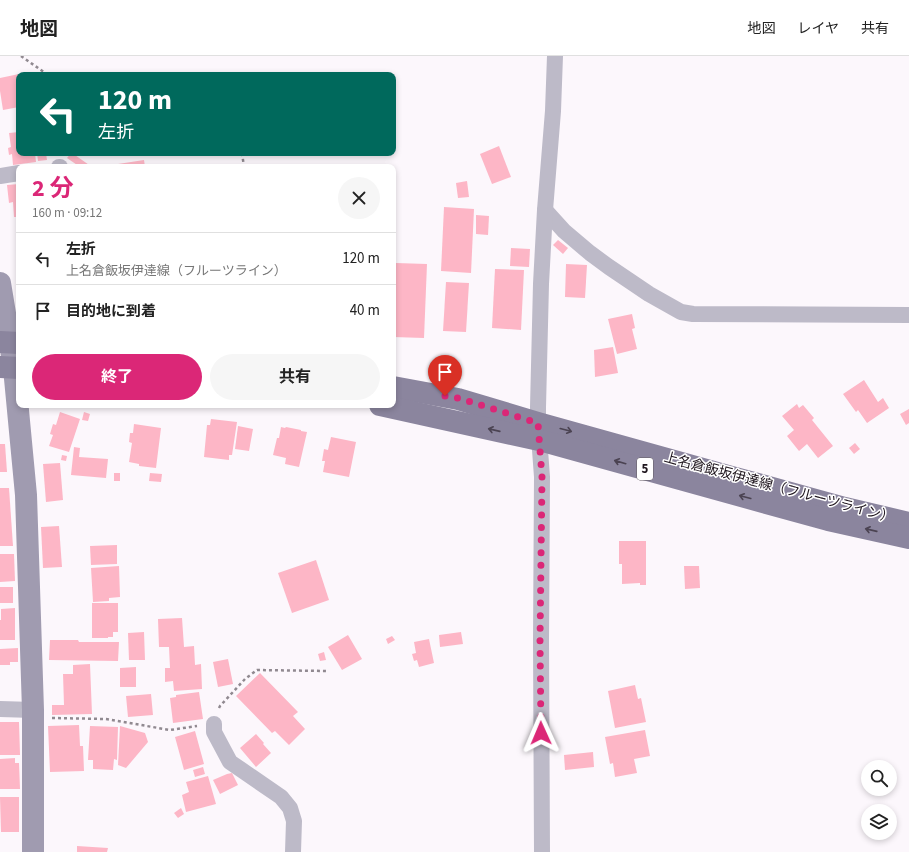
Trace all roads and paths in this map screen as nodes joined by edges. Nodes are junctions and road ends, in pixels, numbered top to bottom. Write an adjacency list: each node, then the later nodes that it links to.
1 (21, 56): 3 (path)
2 (555, 56): 6 (street)
3 (44, 72)
4 (16, 173): 5 (street)
5 (0, 176)
6 (545, 210): 8 (street); 13 (street)
7 (0, 283): 9 (street)
8 (909, 315)
9 (10, 343): 10 (street)
10 (11, 367): 18 (street)
11 (396, 388): 13 (main road, 上名倉飯坂伊達線（フルーツライン） / 5)
12 (396, 408): 13 (main road, 上名倉飯坂伊達線（フルーツライン） / 5, one-way to 12)
13 (539, 432): 14 (main road, 上名倉飯坂伊達線（フルーツライン） / 5, one-way to 14); 15 (main road, 上名倉飯坂伊達線（フルーツライン） / 5, one-way to 13); 22 (street)
14 (909, 522)
15 (909, 538)
16 (326, 672): 19 (path)
17 (0, 709): 18 (street)
18 (33, 714): 19 (path); 20 (street)
19 (214, 724): 21 (street)
20 (33, 852)
21 (293, 852)
22 (542, 852)

